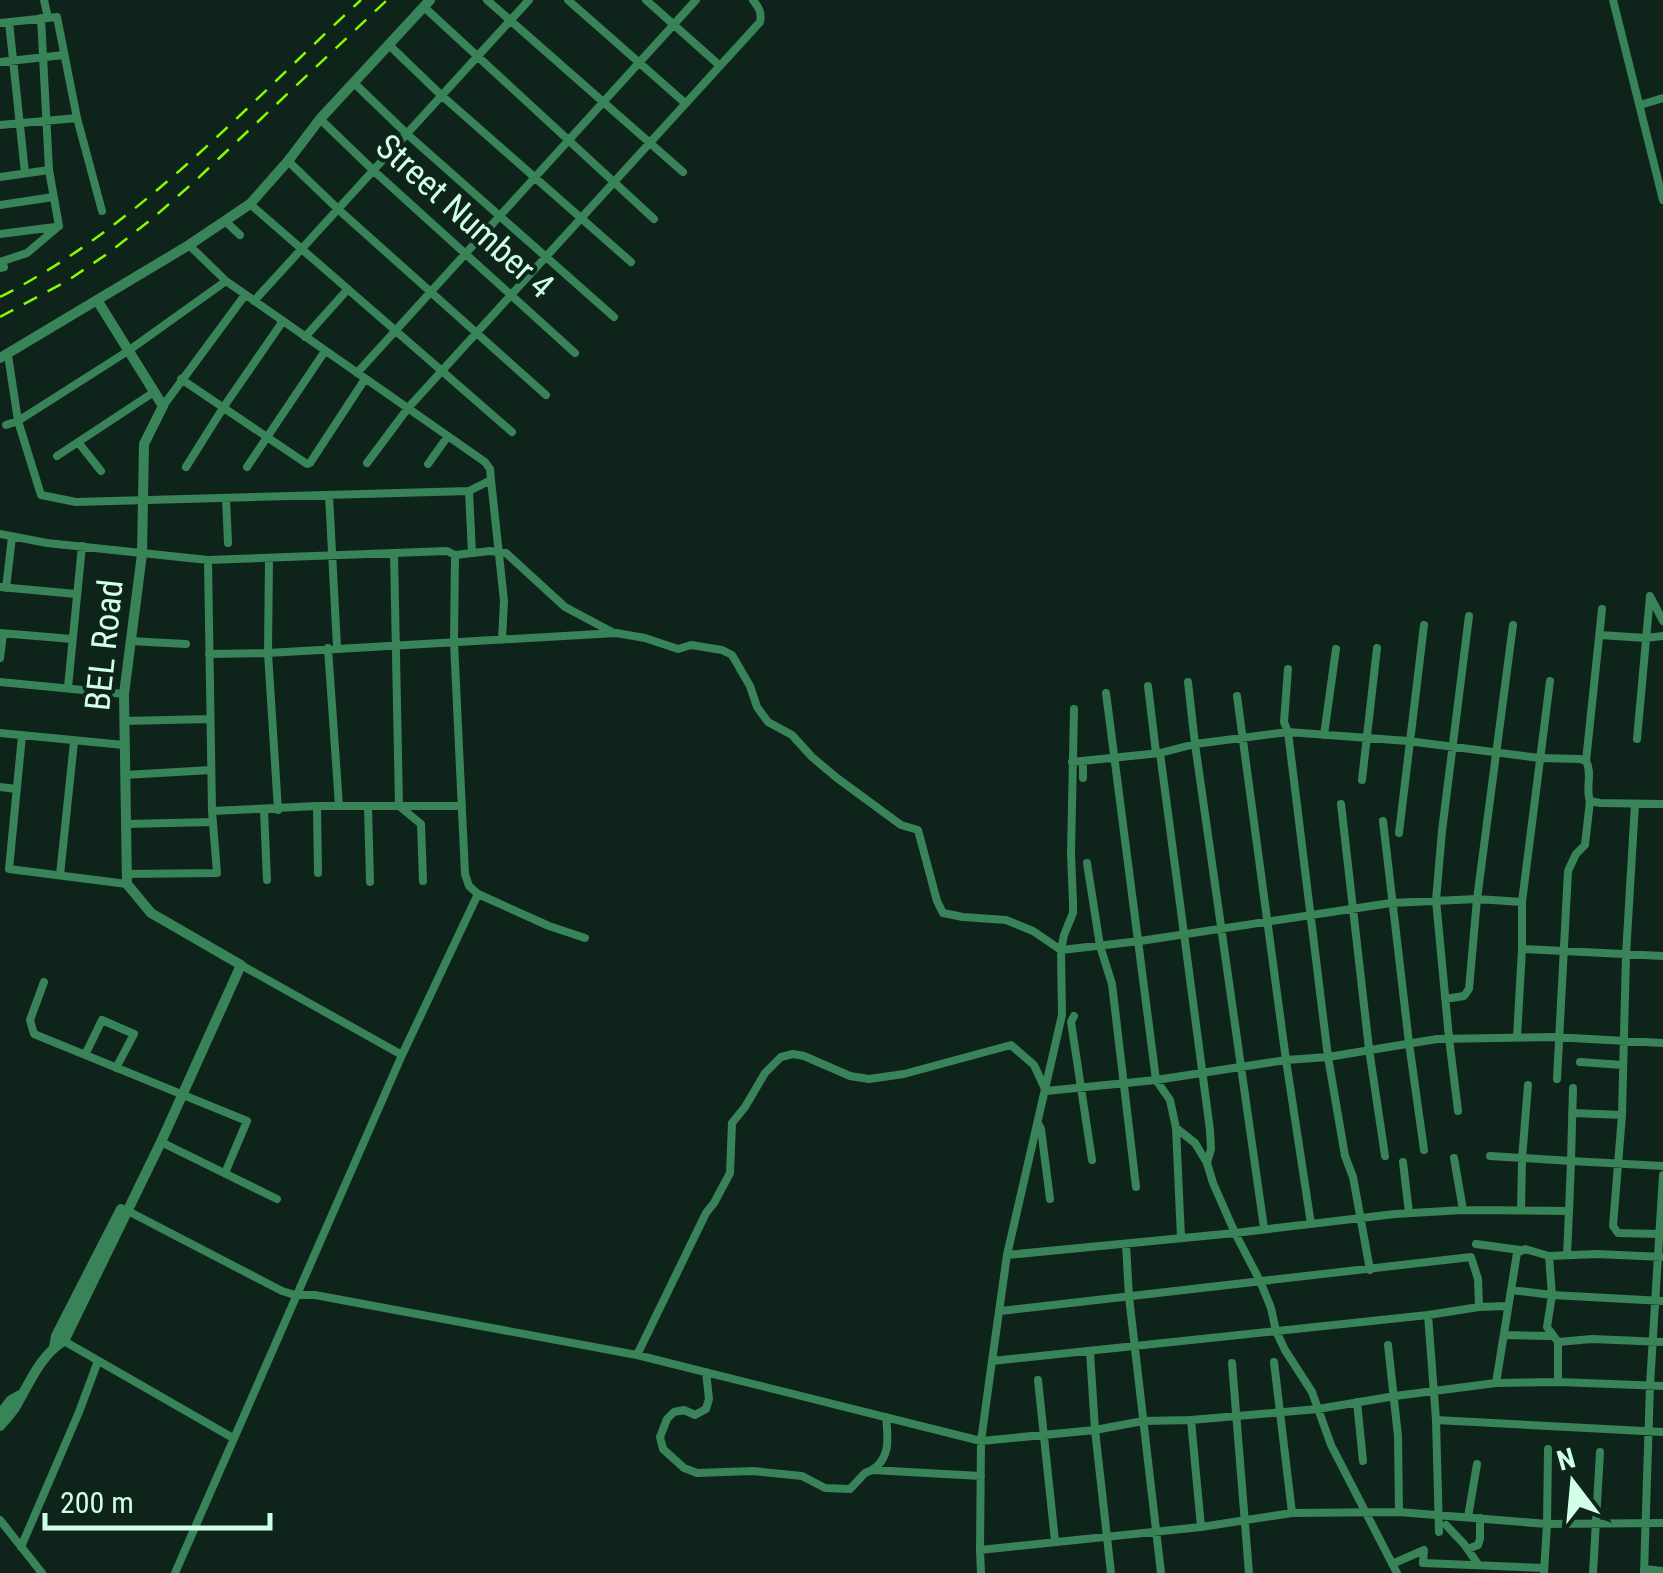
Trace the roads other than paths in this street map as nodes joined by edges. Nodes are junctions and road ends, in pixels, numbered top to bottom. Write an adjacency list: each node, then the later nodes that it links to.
1 (44, 0): 10 (street)
2 (487, 0): 11 (street)
3 (528, 0): 11 (street)
4 (568, 0): 20 (street)
5 (646, 0): 13 (street)
6 (696, 0): 13 (street)
7 (752, 0): 21 (street)
8 (1613, 0): 27 (street)
9 (427, 3): 14 (street); 17 (street)
10 (45, 18): 12 (street); 15 (street); 16 (street)
11 (510, 20): 17 (street); 25 (street)
12 (4, 22): 18 (street)
13 (673, 24): 20 (street); 21 (street)
14 (388, 44): 22 (street); 23 (street)
15 (64, 55): 16 (street); 28 (street)
16 (44, 57): 18 (street); 30 (street)
17 (476, 57): 23 (street); 34 (street)
18 (13, 60): 19 (street); 31 (street)
19 (0, 62)
20 (638, 62): 25 (street); 26 (street)
21 (719, 65): 26 (street)
22 (353, 82): 29 (street); 33 (street)
23 (442, 95): 33 (street); 43 (street)
24 (1663, 98): 27 (street)
25 (602, 102): 34 (street); 35 (street)
26 (685, 103): 35 (street)
27 (1640, 105): 37 (street)
28 (77, 118): 30 (street); 50 (street)
29 (320, 119): 36 (street); 39 (street, Street Number 4)
30 (45, 120): 31 (street); 38 (street)
31 (20, 123): 32 (street); 41 (street)
32 (0, 125)
33 (407, 134): 39 (street); 51 (street)
34 (568, 141): 43 (street); 44 (street)
35 (650, 143): 40 (street); 44 (street)
36 (288, 161): 47 (street); 49 (street)
37 (1659, 168): 46 (street)
38 (49, 170): 41 (street); 45 (street)
39 (374, 171): 49 (street); 60 (street, Street Number 4)
40 (683, 172)
41 (25, 173): 42 (street)
42 (0, 176)
43 (535, 178): 51 (street); 52 (street)
44 (614, 183): 52 (street); 53 (street)
45 (53, 197): 48 (street); 55 (street)
46 (1663, 200)
47 (250, 204): 54 (street); 59 (street)
48 (0, 205)
49 (339, 210): 59 (street); 66 (street)
50 (102, 211)
51 (500, 216): 60 (street); 61 (street)
52 (581, 218): 61 (street); 62 (street)
53 (654, 219)
54 (225, 221): 57 (street); 58 (street)
55 (58, 226): 56 (street); 63 (street)
56 (0, 234)
57 (240, 235)
58 (190, 246): 64 (street); 69 (street)
59 (301, 249): 65 (street); 68 (street)
60 (465, 254): 66 (street); 67 (street, Street Number 4)
61 (546, 257): 67 (street); 70 (street)
62 (631, 262)
63 (1, 266)
64 (226, 282): 68 (street); 75 (street)
65 (348, 289): 72 (street); 74 (street)
66 (430, 291): 72 (street); 73 (street)
67 (511, 296): 73 (street); 77 (street, Street Number 4)
68 (249, 298): 71 (street); 81 (street)
69 (97, 300): 75 (street); 78 (street)
70 (614, 318)
71 (283, 322): 74 (street); 85 (street)
72 (396, 330): 79 (street); 80 (street)
73 (477, 333): 79 (street); 83 (street)
74 (305, 336): 76 (street)
75 (128, 351): 82 (street); 87 (street)
76 (325, 351): 80 (street); 91 (street)
77 (574, 353)
78 (4, 357): 87 (street)
79 (442, 371): 86 (street); 89 (street)
80 (361, 376): 86 (street); 91 (street)
81 (181, 380): 84 (street); 85 (street)
82 (154, 392): 84 (street); 92 (street)
83 (546, 395)
84 (163, 406): 103 (street, BEL Road)
85 (223, 408): 91 (street); 96 (street)
86 (408, 408): 90 (street); 94 (street)
87 (18, 421): 88 (street); 103 (street)
88 (6, 425)
89 (512, 432)
90 (448, 436): 95 (street); 99 (street)
91 (266, 438): 97 (street)
92 (78, 442): 93 (street); 98 (street)
93 (57, 456)
94 (367, 463)
95 (428, 464)
96 (186, 467)
97 (246, 467)
98 (100, 472)
99 (491, 480): 100 (street); 108 (street)
100 (469, 491): 101 (street); 110 (street)
101 (330, 494): 102 (street); 113 (street)
102 (226, 498): 103 (street); 106 (street)
103 (144, 500): 111 (street, BEL Road)
104 (0, 534): 105 (street)
105 (12, 538): 107 (street); 116 (street)
106 (228, 543)
107 (82, 546): 111 (street); 117 (street)
108 (497, 552): 110 (street); 124 (street); 129 (street)
109 (394, 553): 112 (street); 113 (street); 133 (street)
110 (472, 553): 112 (street)
111 (142, 554): 115 (street); 130 (street, BEL Road)
112 (455, 555): 131 (street)
113 (331, 556): 114 (street); 134 (street)
114 (269, 558): 115 (street); 137 (street)
115 (208, 560): 138 (street)
116 (3, 587): 117 (street)
117 (76, 594): 128 (street)
118 (1602, 609): 125 (street)
119 (1469, 616): 163 (street)
120 (1663, 621): 127 (street)
121 (1424, 625): 159 (street)
122 (1513, 625): 164 (street)
123 (2, 634): 128 (street); 139 (street)
124 (616, 634): 129 (street); 216 (street)
125 (1600, 635): 127 (street); 169 (street)
126 (1663, 636): 127 (street)
127 (1646, 638): 158 (street)
128 (72, 639): 145 (street)
129 (502, 640): 131 (street)
130 (130, 641): 132 (street); 147 (street, BEL Road)
131 (454, 642): 133 (street); 186 (street)
132 (186, 644)
133 (395, 644): 134 (street); 184 (street)
134 (332, 648): 137 (street); 182 (street)
135 (1376, 648): 157 (street)
136 (1336, 649): 154 (street)
137 (268, 653): 138 (street); 188 (street)
138 (210, 654): 150 (street)
139 (0, 658)
140 (1288, 669): 152 (street)
141 (1550, 681): 167 (street)
142 (0, 682): 145 (street)
143 (1188, 682): 161 (street)
144 (1148, 686): 165 (street)
145 (68, 687): 147 (street)
146 (1106, 693): 166 (street)
147 (124, 694): 151 (street, BEL Road)
148 (1237, 696): 156 (street)
149 (1074, 709): 170 (street)
150 (210, 719): 151 (street); 171 (street)
151 (124, 721): 162 (street, BEL Road)
152 (1288, 732): 154 (street); 156 (street); 208 (street)
153 (0, 733): 155 (street)
154 (1324, 735): 157 (street)
155 (22, 736): 160 (street); 176 (street)
156 (1243, 738): 161 (street); 209 (street)
157 (1367, 738): 159 (street); 174 (street)
158 (1637, 739)
159 (1408, 741): 163 (street); 194 (street)
160 (74, 742): 162 (street); 197 (street)
161 (1195, 744): 165 (street); 210 (street)
162 (124, 745): 172 (street, BEL Road)
163 (1452, 747): 164 (street); 204 (street)
164 (1497, 752): 167 (street); 203 (street)
165 (1158, 753): 166 (street); 211 (street)
166 (1114, 758): 168 (street); 213 (street)
167 (1540, 758): 169 (street); 205 (street)
168 (1083, 761): 170 (street); 173 (street)
169 (1586, 761): 177 (street)
170 (1072, 762): 216 (street)
171 (211, 770): 172 (street); 189 (street)
172 (124, 775): 192 (street, BEL Road)
173 (1083, 778)
174 (1362, 780)
175 (0, 787): 176 (street)
176 (16, 790): 197 (street)
177 (1590, 801): 179 (street); 217 (street)
178 (1341, 804): 207 (street)
179 (1635, 804): 180 (street); 218 (street)
180 (1663, 804)
181 (317, 806): 182 (street); 188 (street); 196 (street)
182 (340, 806): 183 (street)
183 (368, 806): 184 (street); 201 (street)
184 (398, 806): 185 (street); 193 (street)
185 (421, 806): 186 (street); 193 (street)
186 (462, 806): 202 (street)
187 (264, 810): 188 (street); 189 (street); 199 (street)
188 (278, 810)
189 (212, 811): 190 (street)
190 (213, 822): 192 (street); 198 (street)
191 (1383, 822): 206 (street)
192 (126, 824): 198 (street, BEL Road)
193 (421, 824): 200 (street)
194 (1399, 833)
195 (1087, 863): 214 (street)
196 (318, 873)
197 (60, 874): 198 (street)
198 (127, 879): 220 (street)
199 (267, 880)
200 (423, 881)
201 (370, 882)
202 (478, 894): 212 (street); 232 (street)
203 (1477, 899): 204 (street); 205 (street); 222 (street)
204 (1436, 900): 206 (street); 222 (street)
205 (1522, 902): 215 (street)
206 (1391, 903): 207 (street); 228 (street)
207 (1352, 908): 208 (street); 230 (street)
208 (1312, 916): 209 (street); 233 (street)
209 (1269, 921): 210 (street); 234 (street)
210 (1220, 928): 211 (street); 237 (street)
211 (1184, 935): 213 (street); 239 (street)
212 (585, 938)
213 (1140, 941): 214 (street); 241 (street)
214 (1100, 946): 216 (street); 242 (street)
215 (1522, 949): 217 (street); 226 (street)
216 (1062, 950): 246 (street)
217 (1562, 951): 218 (street); 224 (street)
218 (1626, 955): 219 (street); 227 (street)
219 (1663, 956)
220 (238, 964): 232 (street); 247 (street)
221 (44, 982): 231 (street)
222 (1445, 999): 225 (street)
223 (1074, 1016): 244 (street)
224 (1558, 1037): 226 (street); 227 (street); 240 (street)
225 (1449, 1038): 226 (street); 228 (street); 248 (street)
226 (1517, 1038)
227 (1624, 1041): 229 (street); 236 (street)
228 (1408, 1043): 230 (street); 254 (street)
229 (1663, 1043)
230 (1368, 1050): 233 (street); 255 (street)
231 (85, 1054): 238 (street); 238 (street)
232 (402, 1055): 291 (street)
233 (1328, 1057): 234 (street); 275 (street)
234 (1286, 1060): 237 (street); 276 (street)
235 (1580, 1062): 236 (street)
236 (1624, 1064): 250 (street)
237 (1241, 1067): 239 (street); 277 (street)
238 (116, 1068): 247 (street)
239 (1202, 1071): 241 (street); 262 (street)
240 (1557, 1079)
241 (1156, 1080): 242 (street); 252 (street)
242 (1124, 1082): 244 (street); 267 (street)
243 (1528, 1085): 258 (street)
244 (1080, 1087): 246 (street); 259 (street)
245 (1573, 1088): 249 (street)
246 (1046, 1091): 251 (street); 308 (street)
247 (180, 1093): 253 (street); 265 (street); 270 (street)
248 (1458, 1111)
249 (1572, 1113): 250 (street); 260 (street)
250 (1622, 1116): 263 (street)
251 (1038, 1124): 269 (street); 285 (street)
252 (1176, 1128): 262 (street); 280 (street)
253 (161, 1142): 265 (street); 270 (street)
254 (1424, 1150)
255 (1386, 1156)
256 (1490, 1156): 258 (street)
257 (1454, 1158): 271 (street)
258 (1522, 1159): 260 (street); 272 (street)
259 (1092, 1160)
260 (1571, 1161): 263 (street); 273 (street)
261 (1403, 1162): 274 (street)
262 (1207, 1163): 278 (street)
263 (1618, 1163): 264 (street); 279 (street)
264 (1663, 1166)
265 (225, 1173): 268 (street)
266 (1663, 1174): 279 (street)
267 (1136, 1186)
268 (278, 1199)
269 (1050, 1200)
270 (125, 1210): 291 (street); 304 (street)
271 (1462, 1210): 272 (street); 274 (street)
272 (1521, 1210): 273 (street)
273 (1569, 1212): 284 (street)
274 (1409, 1213): 275 (street)
275 (1362, 1220): 276 (street); 288 (street)
276 (1311, 1224): 277 (street)
277 (1264, 1228): 278 (street)
278 (1235, 1233): 280 (street); 289 (street)
279 (1658, 1234): 287 (street)
280 (1181, 1238): 281 (street)
281 (1126, 1244): 285 (street); 293 (street)
282 (1476, 1244): 283 (street)
283 (1520, 1250): 286 (street); 290 (street)
284 (1567, 1255): 286 (street); 287 (street)
285 (1008, 1256): 297 (street)
286 (1549, 1256): 292 (street)
287 (1660, 1257): 294 (street)
288 (1370, 1270): 289 (street); 295 (street)
289 (1260, 1281): 293 (street); 299 (street)
290 (1511, 1290): 292 (street); 296 (street)
291 (295, 1295): 308 (street); 336 (street)
292 (1552, 1295): 294 (street); 301 (street)
293 (1130, 1296): 297 (street); 306 (street)
294 (1659, 1301): 302 (street)
295 (1480, 1306): 296 (street); 298 (street)
296 (1508, 1306): 300 (street)
297 (1000, 1311): 310 (street)
298 (1428, 1315): 299 (street); 319 (street)
299 (1276, 1330): 306 (street); 323 (street)
300 (1504, 1335): 301 (street); 316 (street)
301 (1555, 1339): 302 (street); 315 (street)
302 (1652, 1342): 303 (street); 317 (street)
303 (1663, 1342)
304 (59, 1344): 309 (street); 320 (street)
305 (1388, 1345): 321 (street)
306 (1136, 1347): 307 (street); 330 (street)
307 (1090, 1352): 310 (street); 332 (street)
308 (636, 1354): 313 (street)
309 (98, 1361): 336 (street); 362 (street)
310 (992, 1361): 337 (street)
311 (1274, 1362): 324 (street)
312 (1232, 1363): 327 (street)
313 (706, 1372): 326 (street); 342 (street)
314 (1038, 1380): 335 (street)
315 (1558, 1382): 316 (street); 317 (street)
316 (1496, 1383): 319 (street)
317 (1650, 1385): 318 (street); 333 (street)
318 (1663, 1386)
319 (1433, 1391): 321 (street); 329 (street)
320 (20, 1394): 325 (street); 331 (street)
321 (1395, 1396): 322 (street); 345 (street)
322 (1356, 1402): 323 (street); 340 (street)
323 (1318, 1409): 324 (street); 344 (street)
324 (1280, 1413): 327 (street); 346 (street)
325 (0, 1414)
326 (886, 1417): 337 (street); 342 (street)
327 (1236, 1417): 328 (street); 352 (street)
328 (1192, 1420): 330 (street); 357 (street)
329 (1436, 1420): 333 (street); 347 (street)
330 (1143, 1421): 332 (street); 359 (street)
331 (0, 1426)
332 (1095, 1430): 335 (street); 360 (street)
333 (1648, 1431): 334 (street); 353 (street)
334 (1663, 1432)
335 (1044, 1435): 337 (street); 361 (street)
336 (233, 1438): 373 (street)
337 (981, 1441): 343 (street)
338 (1548, 1449): 355 (street)
339 (1600, 1452): 354 (street)
340 (1364, 1461)
341 (1476, 1464): 349 (street)
342 (872, 1470): 343 (street)
343 (981, 1476): 363 (street)
344 (1364, 1511): 345 (street); 346 (street); 368 (street)
345 (1399, 1512): 347 (street)
346 (1292, 1513): 352 (street)
347 (1438, 1515): 348 (street); 358 (street)
348 (1454, 1516): 349 (street); 358 (street)
349 (1468, 1517): 350 (street)
350 (1480, 1518): 355 (street); 365 (street)
351 (0, 1520): 362 (street)
352 (1245, 1520): 357 (street); 377 (street)
353 (1644, 1522): 354 (street); 356 (street); 370 (street)
354 (1595, 1523): 355 (street); 379 (street)
355 (1548, 1524): 369 (street)
356 (1663, 1524)
357 (1201, 1527): 359 (street)
358 (1443, 1528): 364 (street); 365 (street)
359 (1155, 1532): 360 (street); 376 (street)
360 (1106, 1536): 361 (street); 375 (street)
361 (1055, 1541): 363 (street)
362 (22, 1547): 372 (street)
363 (980, 1550): 374 (street)
364 (1424, 1550): 366 (street); 368 (street)
365 (1468, 1550): 367 (street)
366 (1423, 1562): 367 (street); 378 (street)
367 (1478, 1565): 369 (street)
368 (1394, 1569)
369 (1544, 1570)
370 (1644, 1571): 371 (street)
371 (1663, 1571)
372 (42, 1573)
373 (174, 1573)
374 (982, 1573)
375 (1111, 1573)
376 (1161, 1573)
377 (1249, 1573)
378 (1424, 1573)
379 (1593, 1573)

